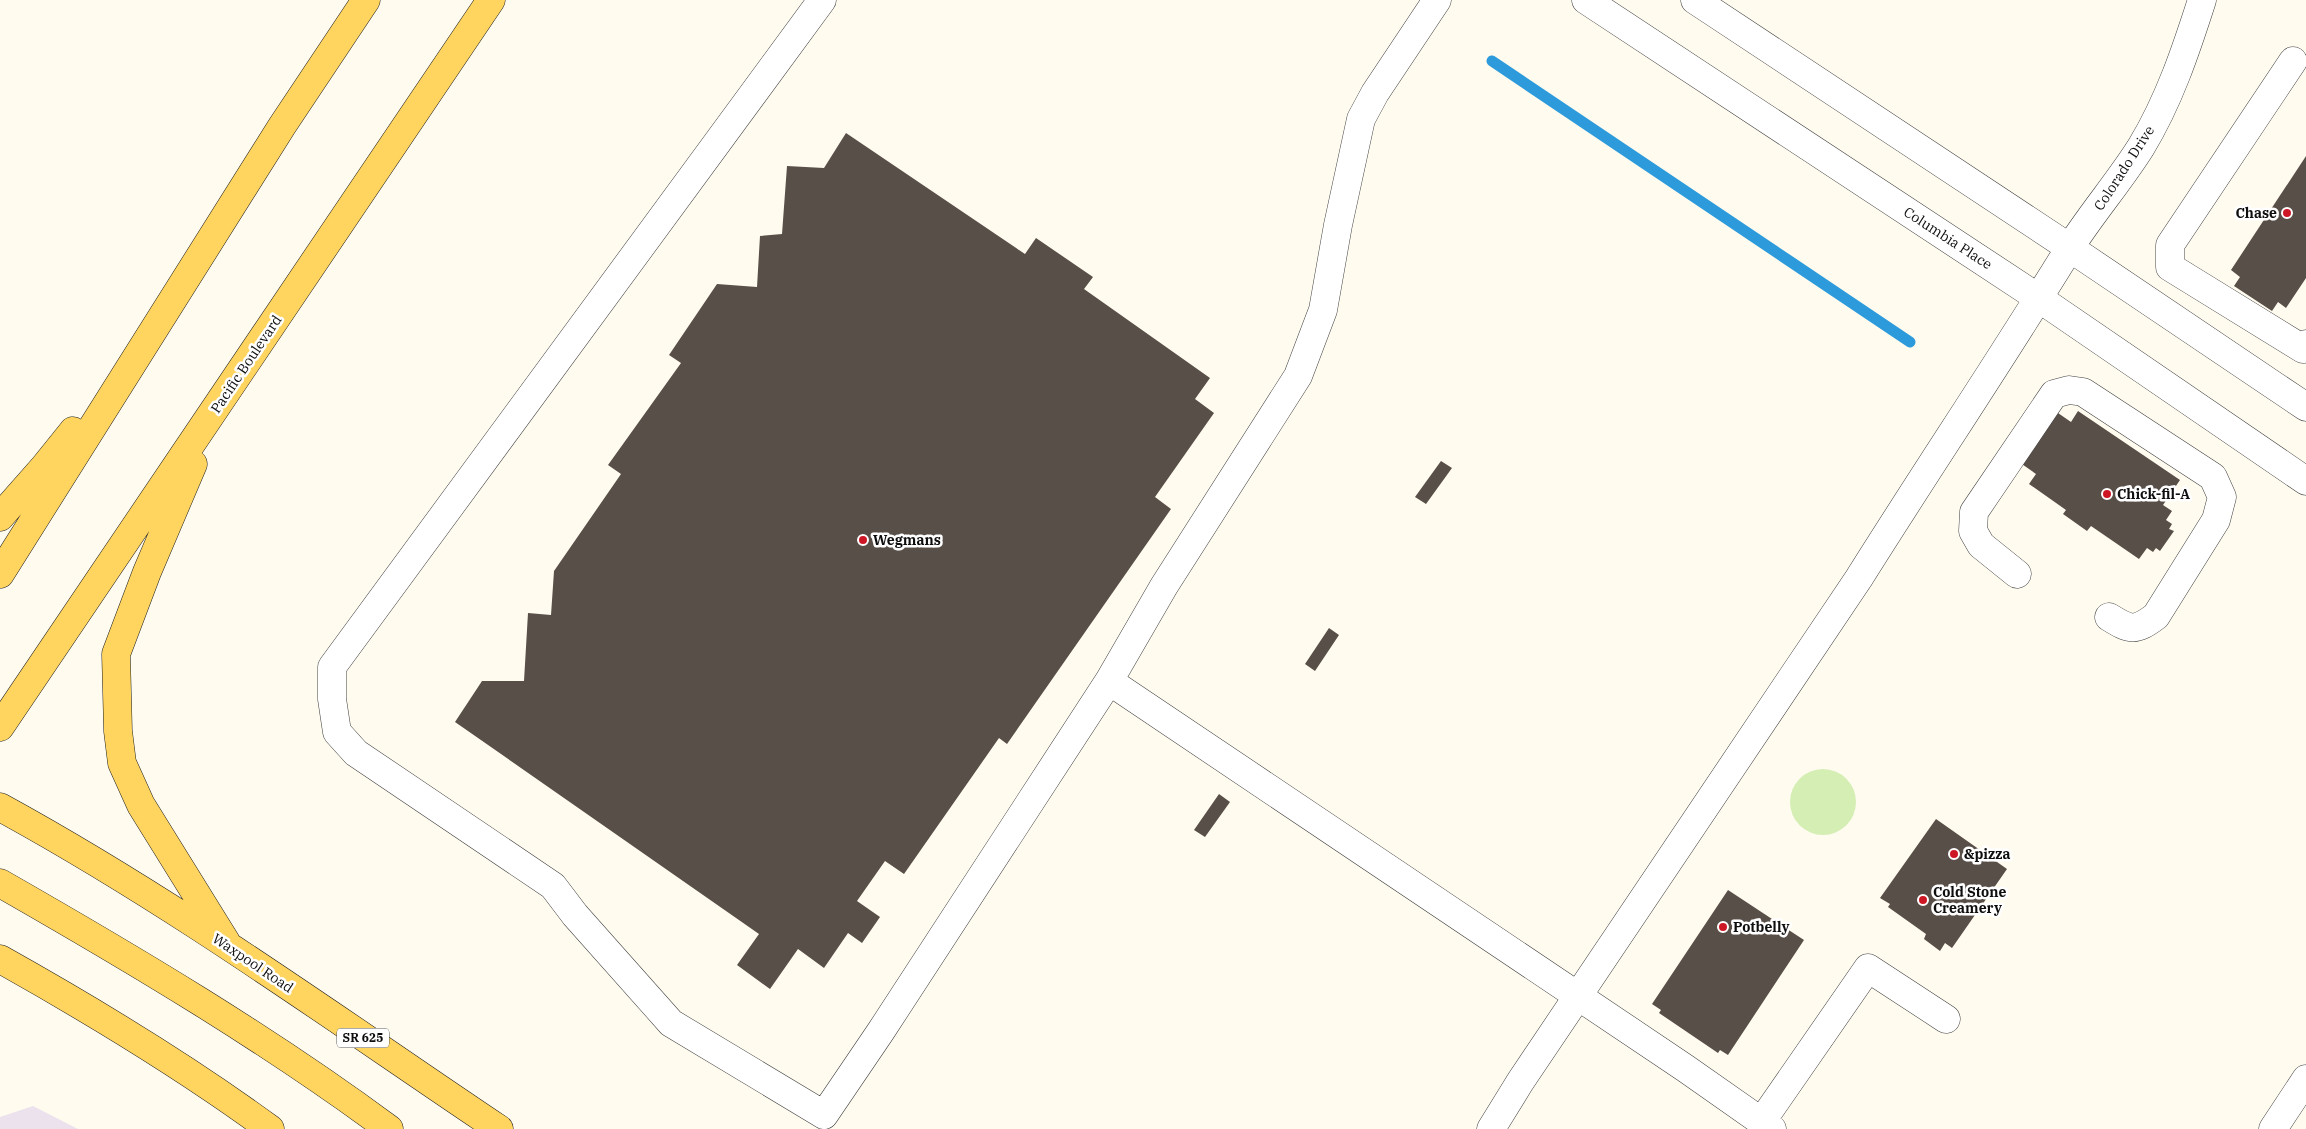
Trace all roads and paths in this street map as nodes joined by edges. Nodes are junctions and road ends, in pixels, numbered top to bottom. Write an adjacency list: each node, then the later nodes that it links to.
1 (366, 0): 11 (main road)
2 (491, 0): 13 (main road, Pacific Boulevard)
3 (822, 0): 20 (street)
4 (1438, 0): 20 (street)
5 (1586, 0): 10 (street, Columbia Place)
6 (1695, 0): 9 (street)
7 (2202, 0): 9 (street, Colorado Drive)
8 (2293, 61): 12 (street)
9 (2070, 248): 10 (street, Colorado Drive); 14 (street)
10 (2040, 300): 15 (street, Columbia Place); 26 (street, Colorado Drive)
11 (166, 312): 16 (main road); 17 (main road)
12 (2306, 344)
13 (217, 407): 21 (main road, Pacific Boulevard); 24 (main road)
14 (2306, 407)
15 (2306, 481)
16 (0, 517)
17 (0, 574)
18 (2017, 574): 19 (street)
19 (2109, 617)
20 (1109, 681): 26 (street)
21 (0, 727)
22 (0, 807): 24 (main road, Waxpool Road / SR 625)
23 (0, 883): 31 (main road)
24 (228, 945): 32 (main road, Waxpool Road / SR 625)
25 (0, 959): 30 (main road)
26 (1578, 997): 29 (street); 33 (street, Colorado Drive)
27 (1946, 1019): 29 (street)
28 (2306, 1079): 34 (street)
29 (1767, 1125)
30 (270, 1129)
31 (389, 1129)
32 (499, 1129)
33 (1491, 1129)
34 (2273, 1129)

